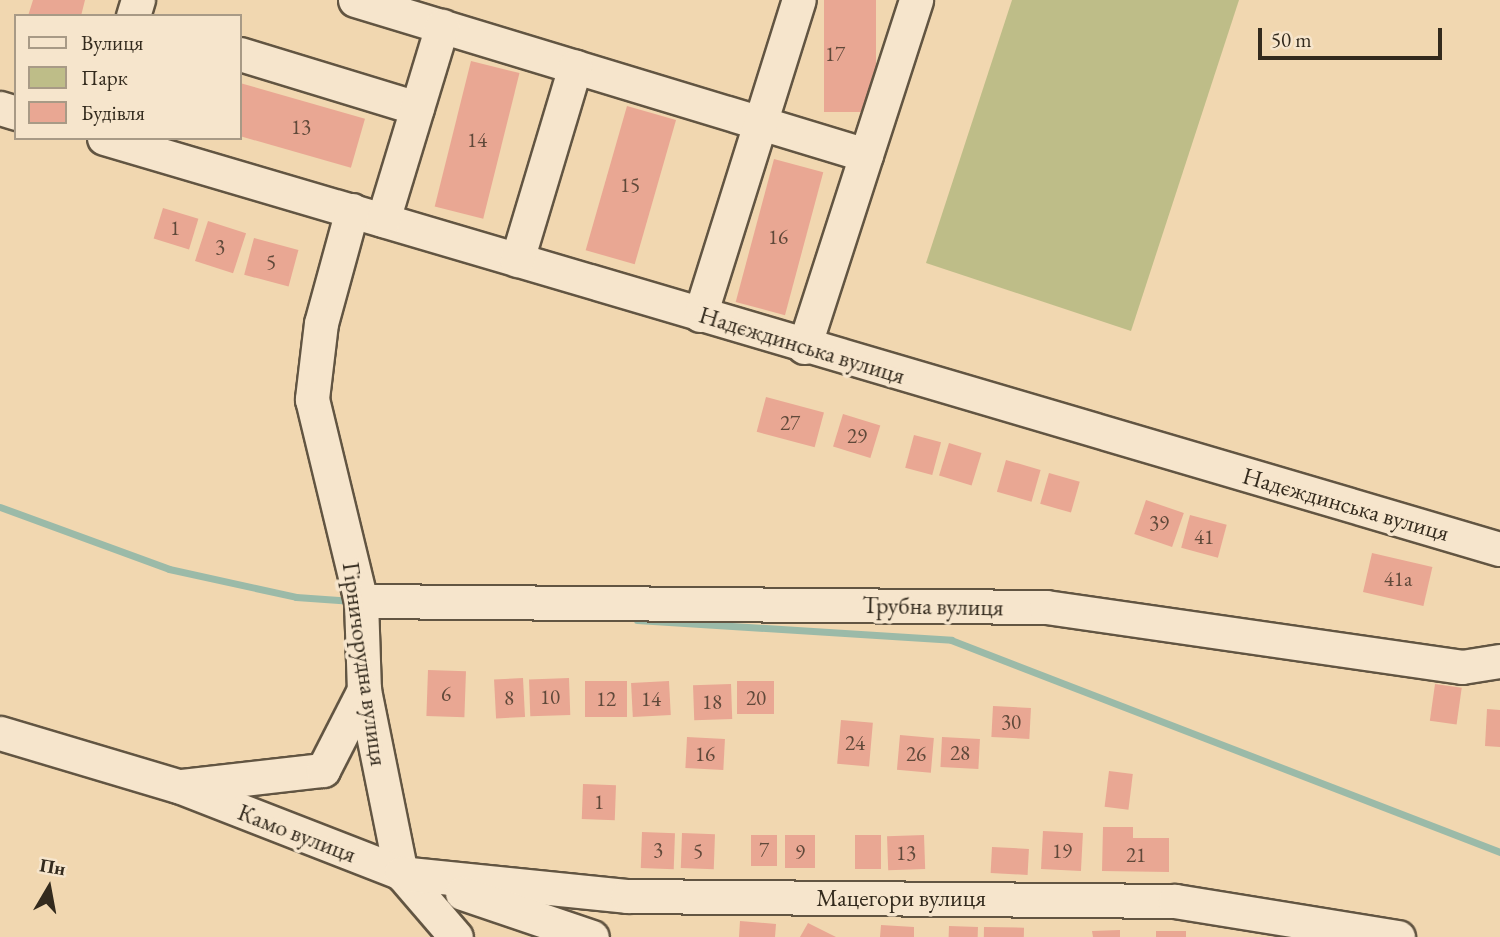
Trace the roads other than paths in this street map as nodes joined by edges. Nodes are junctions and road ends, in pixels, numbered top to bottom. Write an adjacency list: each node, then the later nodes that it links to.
1 (355, 0): 4 (street)
2 (799, 0): 8 (street)
3 (916, 0): 10 (street)
4 (442, 26): 6 (street); 7 (street, Гірничорудна вулиця)
5 (242, 55): 7 (street)
6 (575, 67): 8 (street); 12 (street)
7 (417, 107): 11 (street, Гірничорудна вулиця)
8 (760, 123): 10 (street); 13 (street)
9 (111, 140): 11 (street, Надєждинська вулиця)
10 (866, 155): 14 (street)
11 (367, 215): 12 (street, Надєждинська вулиця); 16 (street, Гірничорудна вулиця)
12 (517, 260): 13 (street, Надєждинська вулиця)
13 (700, 315): 14 (street, Надєждинська вулиця)
14 (804, 347): 15 (street, Надєждинська вулиця)
15 (1500, 549)
16 (360, 601): 17 (street, Трубна вулиця); 18 (street, Гірничорудна вулиця)
17 (1500, 662)
18 (363, 690): 20 (street); 21 (street, Гірничорудна вулиця)
19 (0, 733): 20 (street, Камо вулиця)
20 (178, 786): 21 (street, Камо вулиця)
21 (401, 873): 22 (street, Гірничорудна вулиця); 23 (street, Камо вулиця); 24 (street, Мацегори вулиця)
22 (456, 937)
23 (592, 937)
24 (1398, 937)

